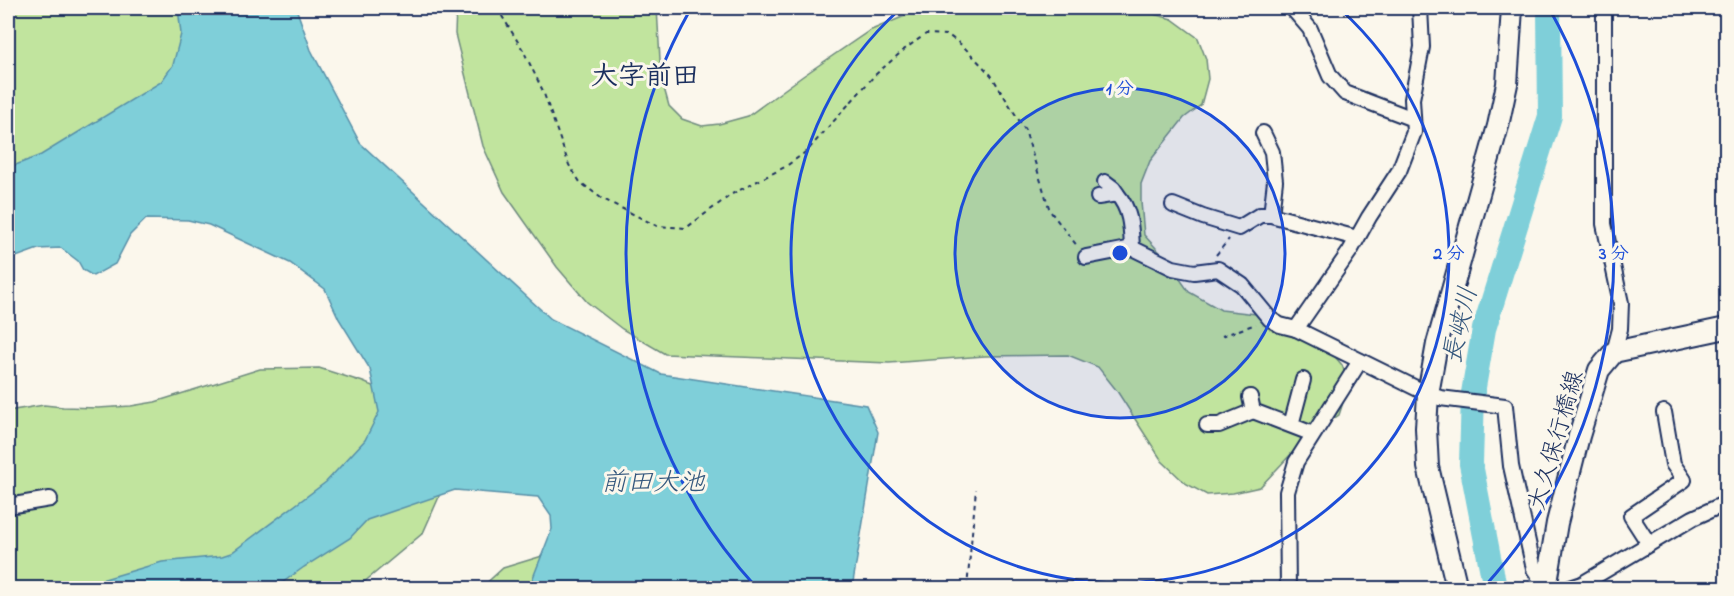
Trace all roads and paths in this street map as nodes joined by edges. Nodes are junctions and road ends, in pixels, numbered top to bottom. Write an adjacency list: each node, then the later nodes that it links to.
1 (497, 8): 16 (path)
2 (1292, 8): 6 (street)
3 (1420, 8): 6 (street)
4 (1512, 8): 25 (street)
5 (1604, 8): 22 (street)
6 (1413, 119): 14 (street)
7 (1263, 133): 12 (street)
8 (1105, 182): 9 (street)
9 (1117, 194): 10 (street); 15 (street)
10 (1098, 197)
11 (1173, 205): 13 (street)
12 (1271, 215): 13 (street); 14 (street)
13 (1239, 228): 17 (path)
14 (1357, 238): 20 (street)
15 (1132, 248): 16 (street); 17 (street)
16 (1086, 257)
17 (1211, 269): 18 (street)
18 (1270, 319): 20 (street); 21 (path)
19 (1726, 328): 22 (street, 大久保行橋線)
20 (1296, 329): 23 (street)
21 (1222, 336)
22 (1614, 352): 38 (street, 大久保行橋線)
23 (1360, 360): 25 (street); 29 (street)
24 (1303, 380): 28 (street)
25 (1434, 396): 37 (street); 38 (street)
26 (1664, 412): 34 (street)
27 (1207, 425): 28 (street)
28 (1291, 425): 29 (street)
29 (1313, 434): 36 (street)
30 (976, 489): 35 (path)
31 (50, 499): 33 (street)
32 (1726, 503): 34 (street)
33 (8, 506)
34 (1649, 544): 39 (street)
35 (967, 588)
36 (1288, 588)
37 (1457, 588)
38 (1546, 588)
39 (1570, 588)

